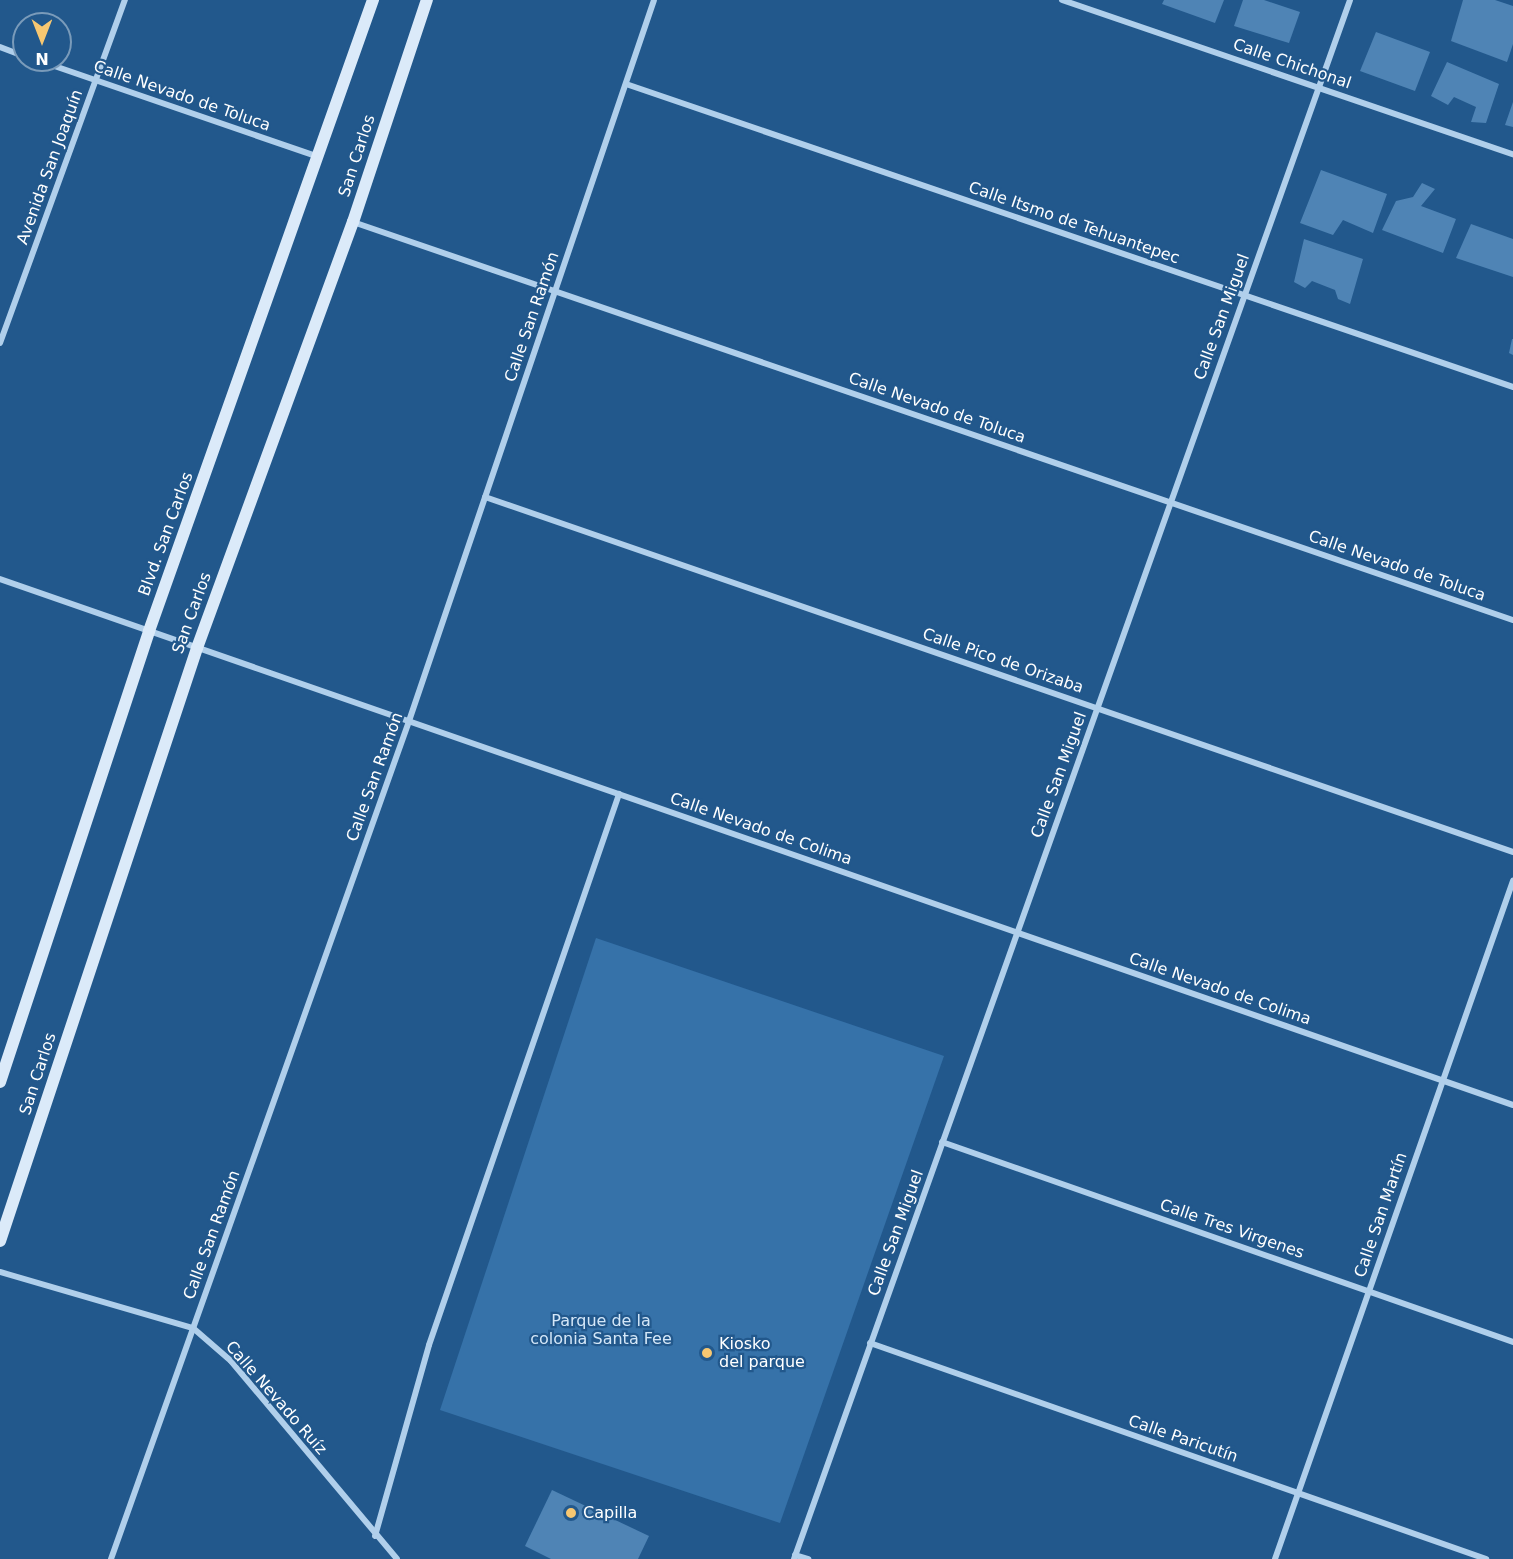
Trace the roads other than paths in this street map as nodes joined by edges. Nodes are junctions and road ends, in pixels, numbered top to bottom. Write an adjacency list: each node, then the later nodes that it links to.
1 (125, 0): 8 (street, Avenida San Joaquín)
2 (373, 0): 12 (main road, Blvd. San Carlos)
3 (427, 0): 13 (main road, San Carlos)
4 (654, 0): 9 (street, Calle San Ramón)
5 (1062, 0): 10 (street, Calle Chichonal)
6 (1350, 0): 10 (street, Calle San Miguel)
7 (71, 72): 8 (street, Calle Nevado de Toluca)
8 (96, 81): 12 (street, Calle Nevado de Toluca); 17 (street, Avenida San Joaquín)
9 (626, 84): 14 (street, Calle San Ramón); 15 (street, Calle Itsmo de Tehuantepec)
10 (1318, 88): 11 (street, Calle Chichonal); 15 (street, Calle San Miguel)
11 (1513, 154)
12 (319, 158): 24 (main road, Blvd. San Carlos)
13 (353, 222): 14 (street, Calle Nevado de Toluca); 25 (main road, San Carlos)
14 (555, 291): 20 (street, Calle San Ramón); 21 (street, Calle Nevado de Toluca)
15 (1244, 295): 19 (street, Calle Itsmo de Tehuantepec); 21 (street, Calle San Miguel)
16 (0, 312): 17 (street)
17 (10, 315): 18 (street, Avenida San Joaquín)
18 (0, 343)
19 (1513, 387)
20 (485, 497): 26 (street, Calle Pico de Orizaba); 27 (street, Calle San Ramón)
21 (1171, 502): 23 (street, Calle Nevado de Toluca); 26 (street, Calle San Miguel)
22 (0, 579): 24 (street, Calle Nevado de Colima)
23 (1513, 620)
24 (149, 631): 25 (street, Calle Nevado de Colima); 33 (main road, Blvd. San Carlos)
25 (197, 648): 27 (street, Calle Nevado de Colima); 36 (main road, San Carlos)
26 (1097, 708): 29 (street, Calle Pico de Orizaba); 31 (street, Calle San Miguel)
27 (409, 721): 28 (street, Calle Nevado de Colima); 39 (street, Calle San Ramón)
28 (619, 794): 31 (street, Calle Nevado de Colima); 43 (street)
29 (1513, 852)
30 (1513, 881): 32 (street, Calle San Martín)
31 (1017, 933): 32 (street, Calle Nevado de Colima); 35 (street, Calle San Miguel)
32 (1443, 1081): 34 (street, Calle Nevado de Colima); 38 (street, Calle San Martín)
33 (0, 1082)
34 (1513, 1105)
35 (942, 1142): 38 (street, Calle Tres Virgenes); 41 (street, Calle San Miguel)
36 (0, 1241)
37 (0, 1272): 39 (street, Calle Nevado Ruíz)
38 (1369, 1291): 40 (street, Calle Tres Virgenes); 42 (street, Calle San Martín)
39 (193, 1328): 43 (street, Calle Nevado Ruíz); 45 (street, Calle San Ramón)
40 (1513, 1342)
41 (870, 1343): 42 (street, Calle Paricutín); 44 (street, Calle San Miguel)
42 (1298, 1493): 48 (street, Calle San Martín); 49 (street, Calle Paricutín)
43 (375, 1536): 46 (street, Calle Nevado Ruíz)
44 (795, 1557): 47 (street)
45 (111, 1559)
46 (397, 1559)
47 (808, 1559)
48 (1275, 1559)
49 (1486, 1559)

